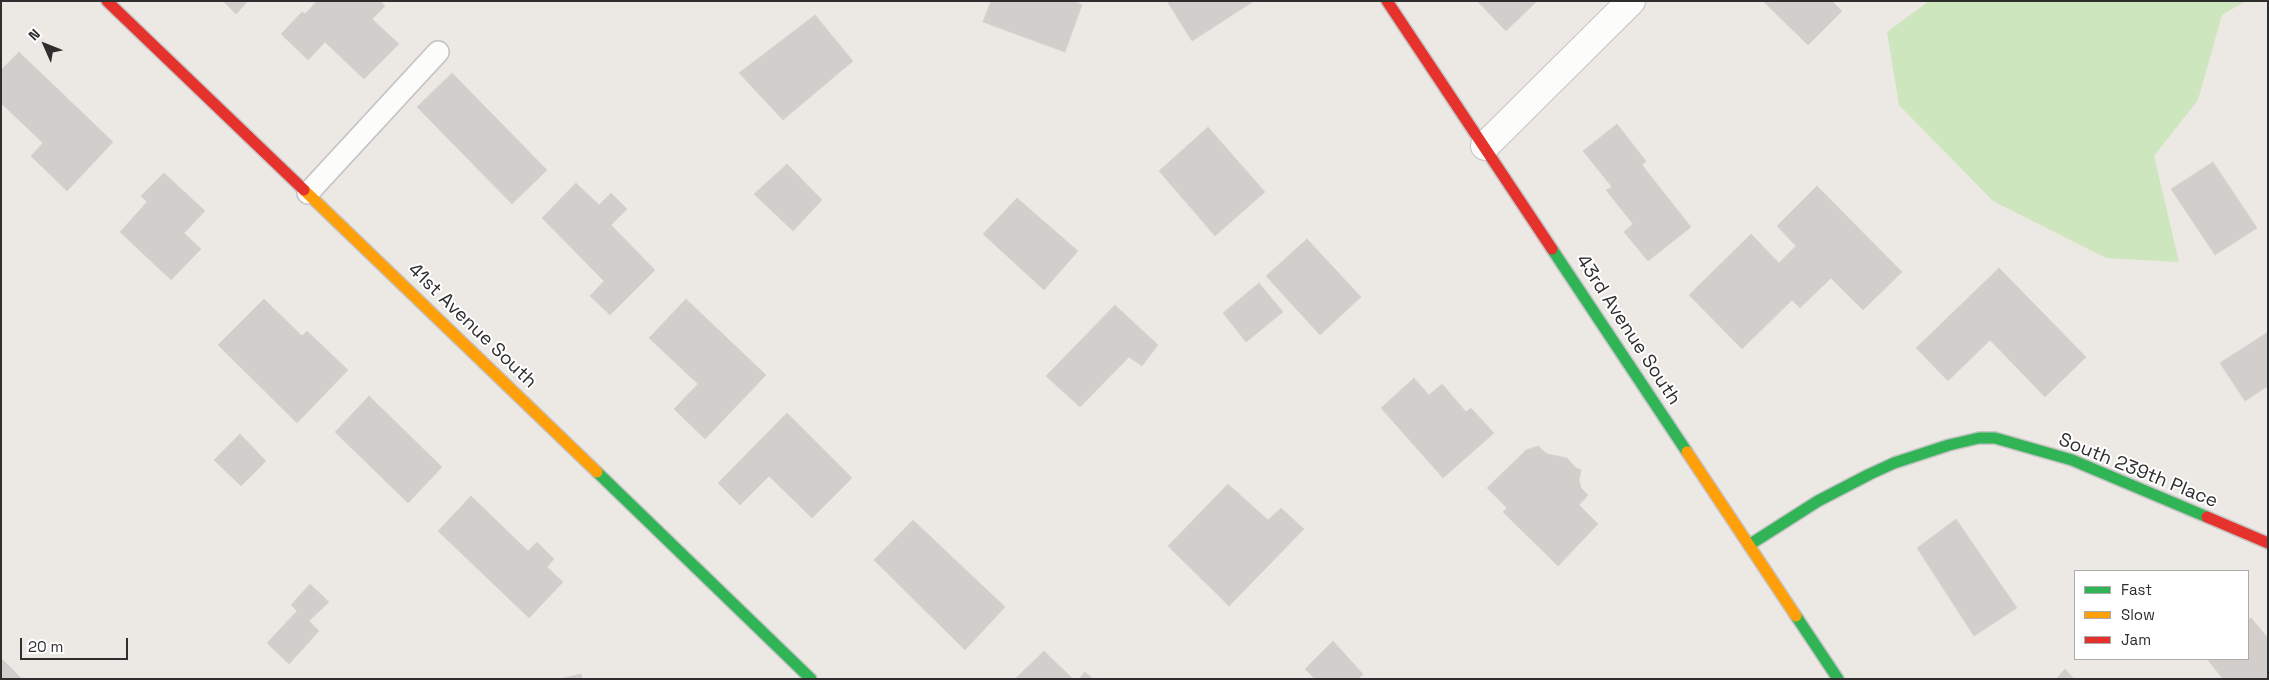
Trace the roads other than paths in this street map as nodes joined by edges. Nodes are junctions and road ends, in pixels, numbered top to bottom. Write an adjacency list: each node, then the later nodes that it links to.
1 (107, 1): 6 (street, 41st Avenue South)
2 (1387, 1): 5 (street, 43rd Avenue South)
3 (1631, 1): 5 (street)
4 (438, 52): 6 (lane)
5 (1485, 146): 8 (street, 43rd Avenue South)
6 (308, 193): 9 (street, 41st Avenue South)
7 (2268, 543): 8 (street, South 239th Place)
8 (1749, 545): 10 (street, 43rd Avenue South)
9 (811, 679)
10 (1838, 679)

